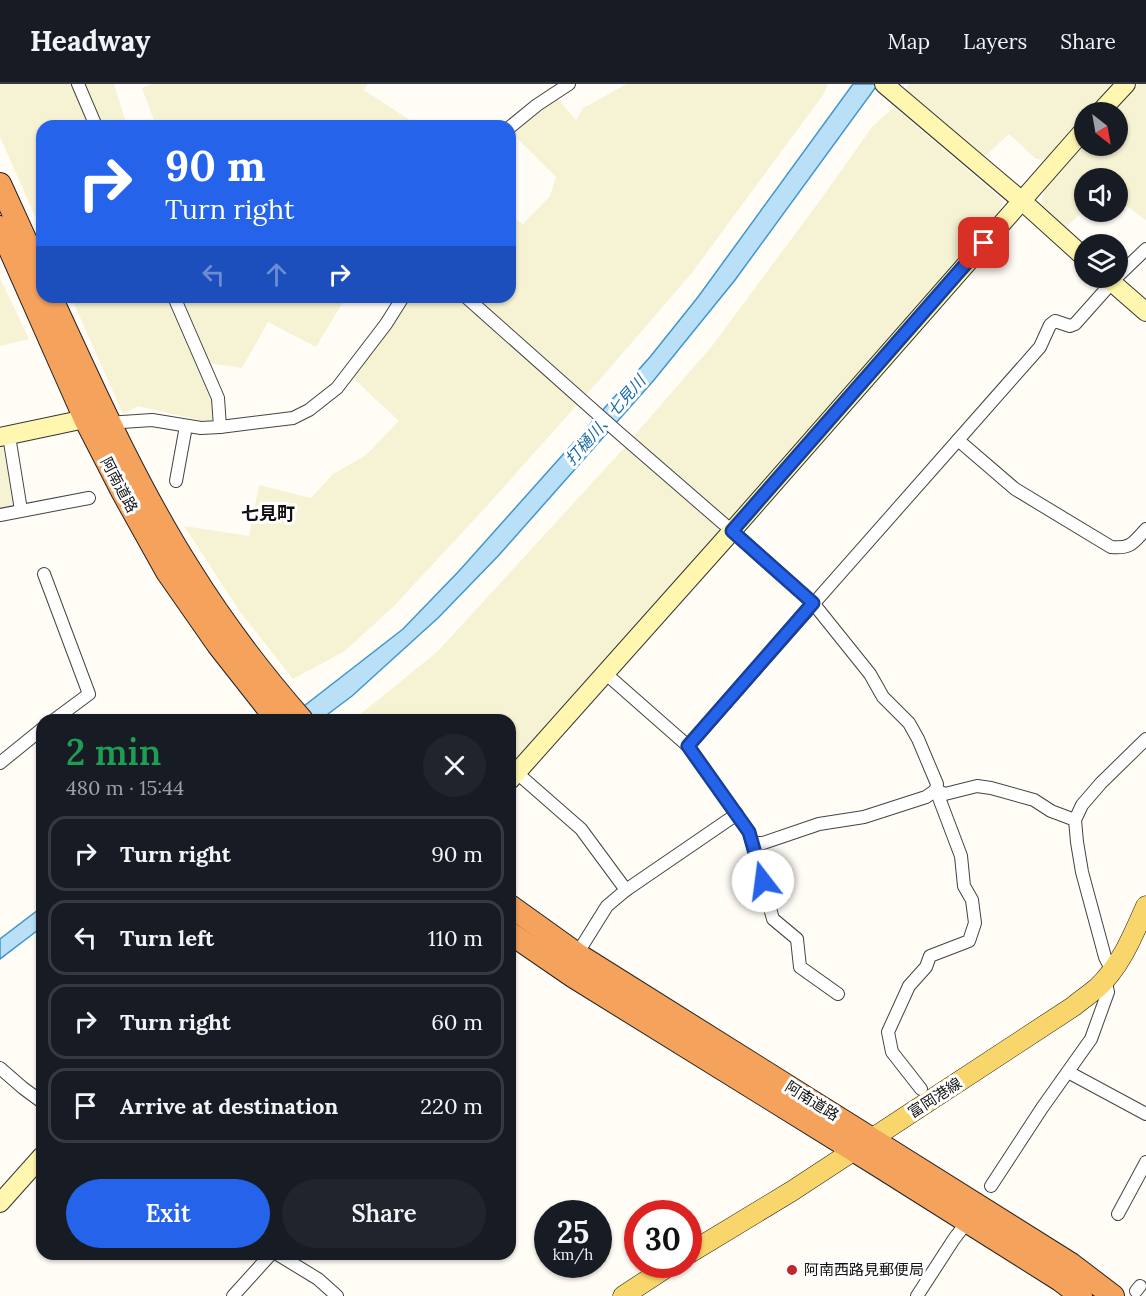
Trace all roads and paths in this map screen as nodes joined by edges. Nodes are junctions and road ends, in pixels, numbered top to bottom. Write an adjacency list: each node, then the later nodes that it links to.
1 (78, 84): 6 (street)
2 (1126, 84): 5 (street)
3 (563, 85): 7 (street)
4 (887, 87): 10 (street)
5 (1109, 102)
6 (93, 120)
7 (516, 122)
8 (1074, 141): 10 (street)
9 (0, 184): 14 (highway)
10 (1022, 201): 12 (street); 34 (street)
11 (0, 228): 23 (highway, 阿南道路)
12 (1074, 248)
13 (1146, 249): 15 (street)
14 (36, 263)
15 (1128, 265)
16 (1105, 288): 28 (street)
17 (1123, 288): 22 (street)
18 (54, 303): 24 (highway, 阿南道路)
19 (177, 303): 26 (street)
20 (399, 303): 26 (street)
21 (473, 303): 34 (street)
22 (1146, 312)
23 (85, 419): 24 (street); 27 (street); 39 (highway, 阿南道路)
24 (109, 423): 25 (street); 39 (highway, 阿南道路)
25 (186, 426): 26 (street); 29 (street)
26 (220, 428)
27 (5, 436): 31 (street)
28 (958, 441): 33 (street); 36 (street)
29 (176, 481)
30 (89, 498): 31 (street)
31 (21, 510): 32 (street)
32 (0, 515)
33 (1146, 529)
34 (732, 531): 36 (street); 37 (street)
35 (44, 574): 38 (street)
36 (813, 603): 42 (street); 46 (street)
37 (605, 673): 42 (street); 44 (street)
38 (62, 714)
39 (285, 714)
40 (36, 734): 43 (street)
41 (1146, 739): 48 (street)
42 (688, 746): 47 (street)
43 (0, 763)
44 (516, 774)
45 (516, 778): 50 (street)
46 (936, 790): 48 (street); 49 (street); 59 (street)
47 (737, 814): 49 (street); 50 (street)
48 (1076, 820): 55 (street)
49 (752, 843): 56 (street)
50 (626, 890): 54 (street)
51 (1146, 906): 55 (main road, 富岡港線)
52 (516, 910): 54 (highway, 阿南道路)
53 (516, 937): 62 (highway, 阿南道路)
54 (577, 954): 62 (highway, 阿南道路)
55 (1109, 975): 58 (street); 62 (main road, 富岡港線)
56 (838, 994)
57 (0, 1068): 60 (street)
58 (1068, 1072): 61 (street); 65 (street)
59 (921, 1089)
60 (36, 1098)
61 (1146, 1114)
62 (863, 1145): 68 (highway, 阿南道路); 69 (main road, 富岡港線); 78 (highway, 阿南道路)
63 (1146, 1162): 67 (street)
64 (36, 1163): 66 (street)
65 (991, 1186)
66 (0, 1203)
67 (1118, 1214)
68 (967, 1222): 76 (street); 77 (highway, 阿南道路)
69 (702, 1246)
70 (266, 1260): 73 (street)
71 (287, 1260): 74 (street)
72 (651, 1278): 75 (main road)
73 (233, 1296)
74 (337, 1296)
75 (623, 1296)
76 (917, 1296)
77 (1081, 1296)
78 (1113, 1296)

